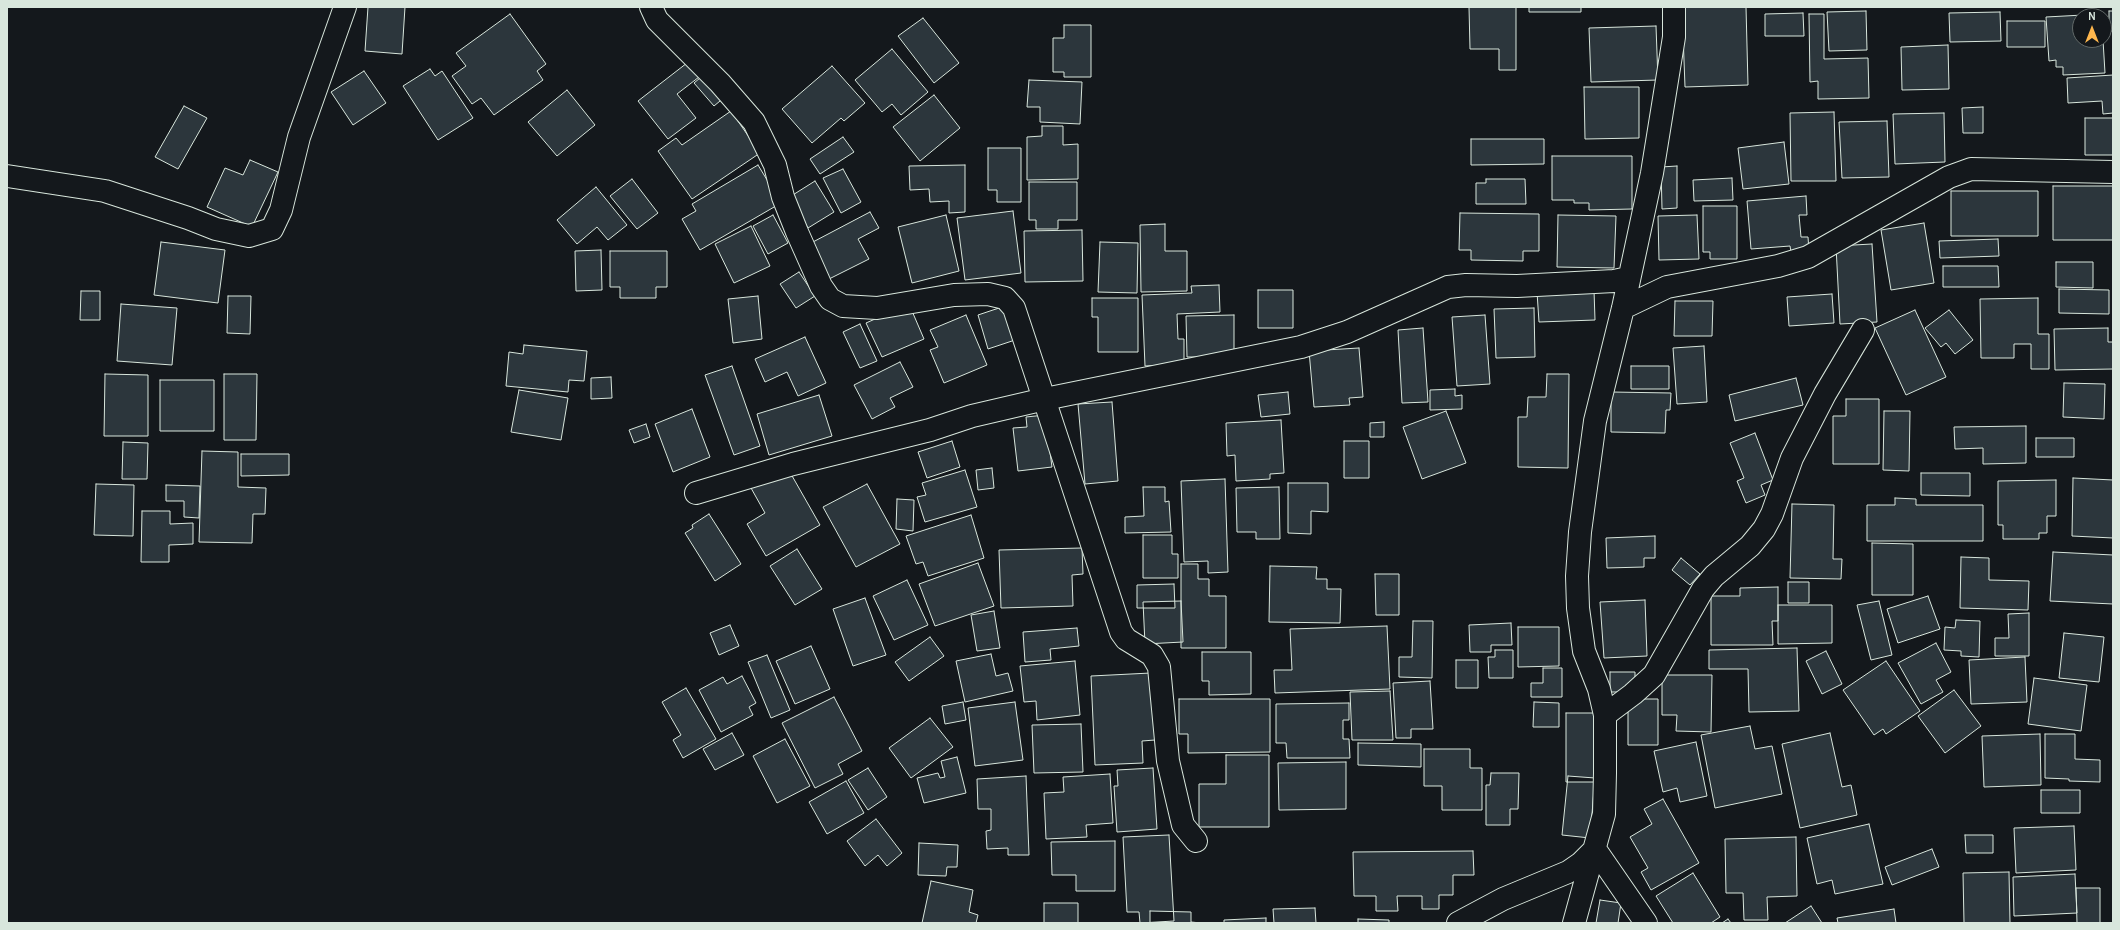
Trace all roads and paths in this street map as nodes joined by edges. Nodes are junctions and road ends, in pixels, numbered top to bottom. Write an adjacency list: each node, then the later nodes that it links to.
1 (345, 7): 5 (street)
2 (651, 7): 9 (street)
3 (1674, 7): 6 (street)
4 (2113, 172): 7 (street)
5 (7, 176)
6 (1628, 278): 7 (street); 9 (street)
7 (1623, 308): 11 (street)
8 (1863, 330): 11 (street)
9 (1045, 400): 10 (street); 12 (street)
10 (696, 493)
11 (1605, 715): 13 (street)
12 (1196, 842)
13 (1595, 849): 14 (street); 15 (street); 16 (street)
14 (1458, 923)
15 (1574, 923)
16 (1646, 923)

